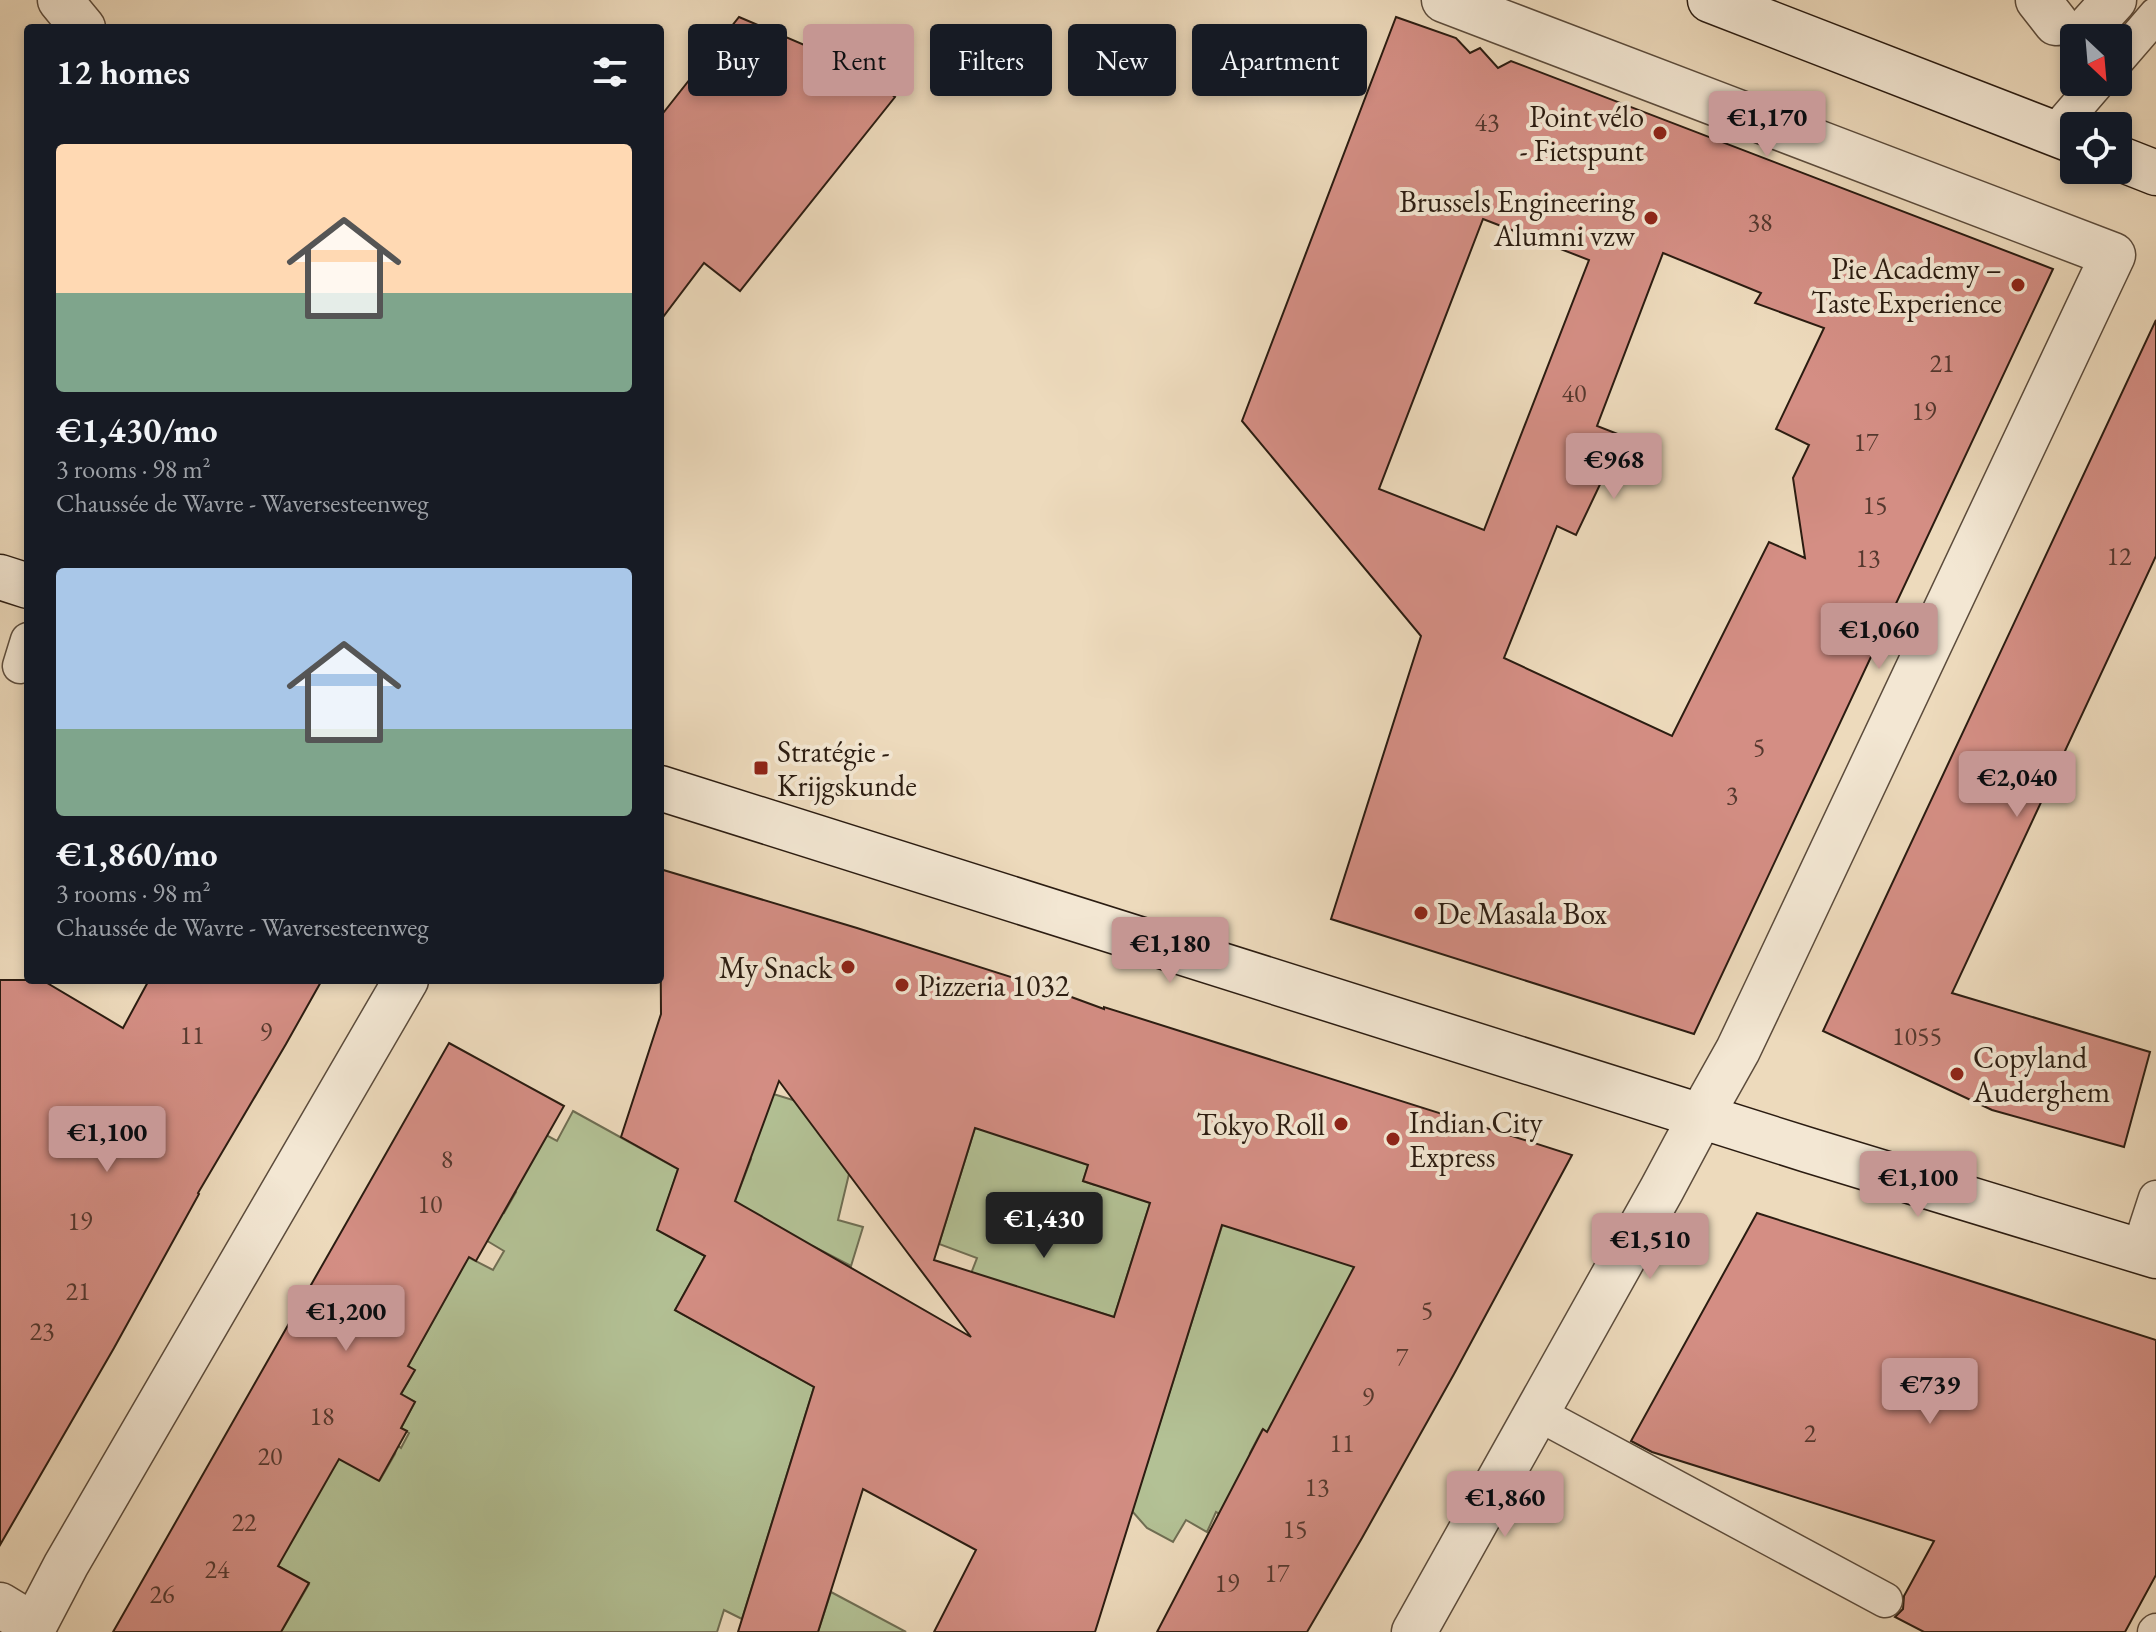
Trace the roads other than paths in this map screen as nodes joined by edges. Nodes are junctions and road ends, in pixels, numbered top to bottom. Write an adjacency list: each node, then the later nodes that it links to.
1 (60, 0): 7 (street)
2 (1444, 0): 16 (street)
3 (1710, 0): 9 (street)
4 (2114, 0): 6 (street)
5 (2156, 15): 8 (lane)
6 (2059, 19)
7 (80, 24)
8 (2132, 43)
9 (2060, 135)
10 (2132, 164): 11 (street)
11 (2156, 173)
12 (0, 577): 13 (street)
13 (24, 585)
14 (664, 789): 16 (street)
15 (404, 984): 21 (street)
16 (1701, 1116): 18 (street); 19 (street)
17 (2156, 1198): 18 (lane)
18 (2147, 1253)
19 (1537, 1413): 20 (lane); 22 (street)
20 (1885, 1600)
21 (21, 1621)
22 (1414, 1632)

